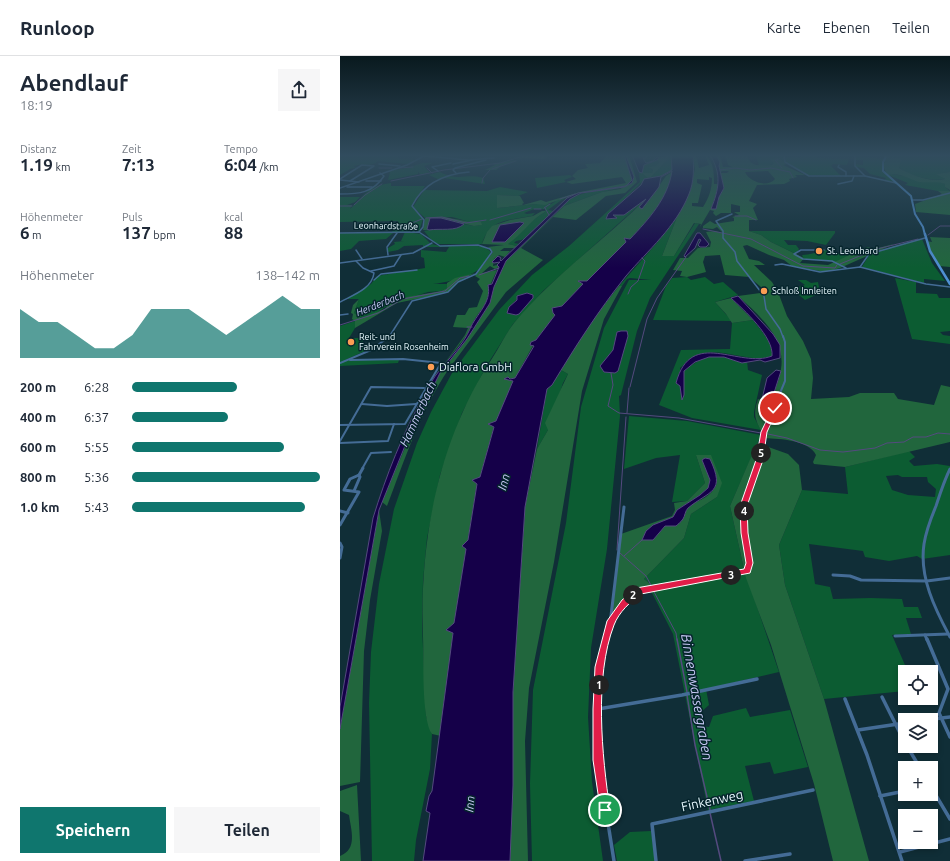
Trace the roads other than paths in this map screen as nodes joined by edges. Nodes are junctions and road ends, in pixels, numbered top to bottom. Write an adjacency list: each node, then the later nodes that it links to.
1 (365, 193): 5 (street)
2 (421, 193): 8 (street)
3 (907, 193): 6 (main road)
4 (948, 193): 6 (street)
5 (340, 194)
6 (913, 200): 11 (main road)
7 (732, 214): 53 (street)
8 (419, 232): 10 (street, Leonhardstraße); 12 (street, Leonhardstraße)
9 (340, 233): 10 (street, Leonhardstraße)
10 (397, 233): 16 (street)
11 (925, 238): 21 (street); 26 (main road)
12 (432, 243): 15 (street); 31 (street)
13 (356, 250): 17 (street)
14 (824, 250): 22 (street)
15 (401, 254): 16 (street); 24 (street)
16 (388, 255): 17 (street)
17 (362, 259): 18 (street)
18 (356, 261): 19 (street); 24 (street)
19 (340, 263)
20 (774, 265): 22 (street)
21 (860, 267): 22 (street); 27 (street)
22 (846, 268)
23 (417, 270): 25 (street)
24 (371, 271): 25 (street)
25 (370, 283): 28 (street)
26 (950, 284)
27 (950, 287)
28 (340, 302)
29 (348, 314): 30 (street)
30 (340, 315)
31 (347, 360): 32 (street); 33 (street)
32 (340, 363)
33 (425, 388): 34 (street); 35 (street)
34 (362, 404): 35 (street); 38 (street)
35 (416, 404): 36 (street)
36 (394, 424): 38 (street); 39 (street)
37 (340, 425): 38 (street)
38 (350, 425): 39 (street)
39 (340, 442)
40 (391, 452): 42 (street)
41 (950, 469): 52 (street)
42 (358, 475): 43 (street); 43 (street)
43 (354, 491): 46 (street)
44 (624, 507): 53 (street)
45 (340, 511): 46 (street)
46 (348, 513): 47 (street)
47 (340, 525)
48 (340, 543): 49 (street)
49 (340, 558)
50 (833, 576): 52 (street)
51 (950, 578): 52 (street)
52 (927, 581): 55 (street)
53 (610, 624): 62 (street)
54 (950, 626): 55 (street)
55 (945, 627): 56 (street)
56 (949, 635): 58 (street)
57 (895, 636): 58 (street)
58 (925, 636): 65 (street)
59 (757, 679): 62 (street)
60 (882, 697): 66 (street)
61 (845, 699): 68 (street)
62 (598, 709): 79 (street)
63 (950, 717): 65 (street)
64 (938, 718): 65 (street)
65 (941, 718): 70 (street)
66 (894, 724): 67 (street); 68 (street); 69 (street)
67 (898, 724)
68 (858, 730): 73 (street)
69 (898, 731)
70 (950, 737)
71 (813, 790): 80 (street, Finkenweg)
72 (898, 792): 73 (street)
73 (880, 796): 77 (street)
74 (938, 798): 75 (street)
75 (950, 819)
76 (950, 839): 77 (street)
77 (900, 852): 82 (street)
78 (790, 854): 81 (street)
79 (614, 861)
80 (656, 861)
81 (745, 861)
82 (902, 861)

